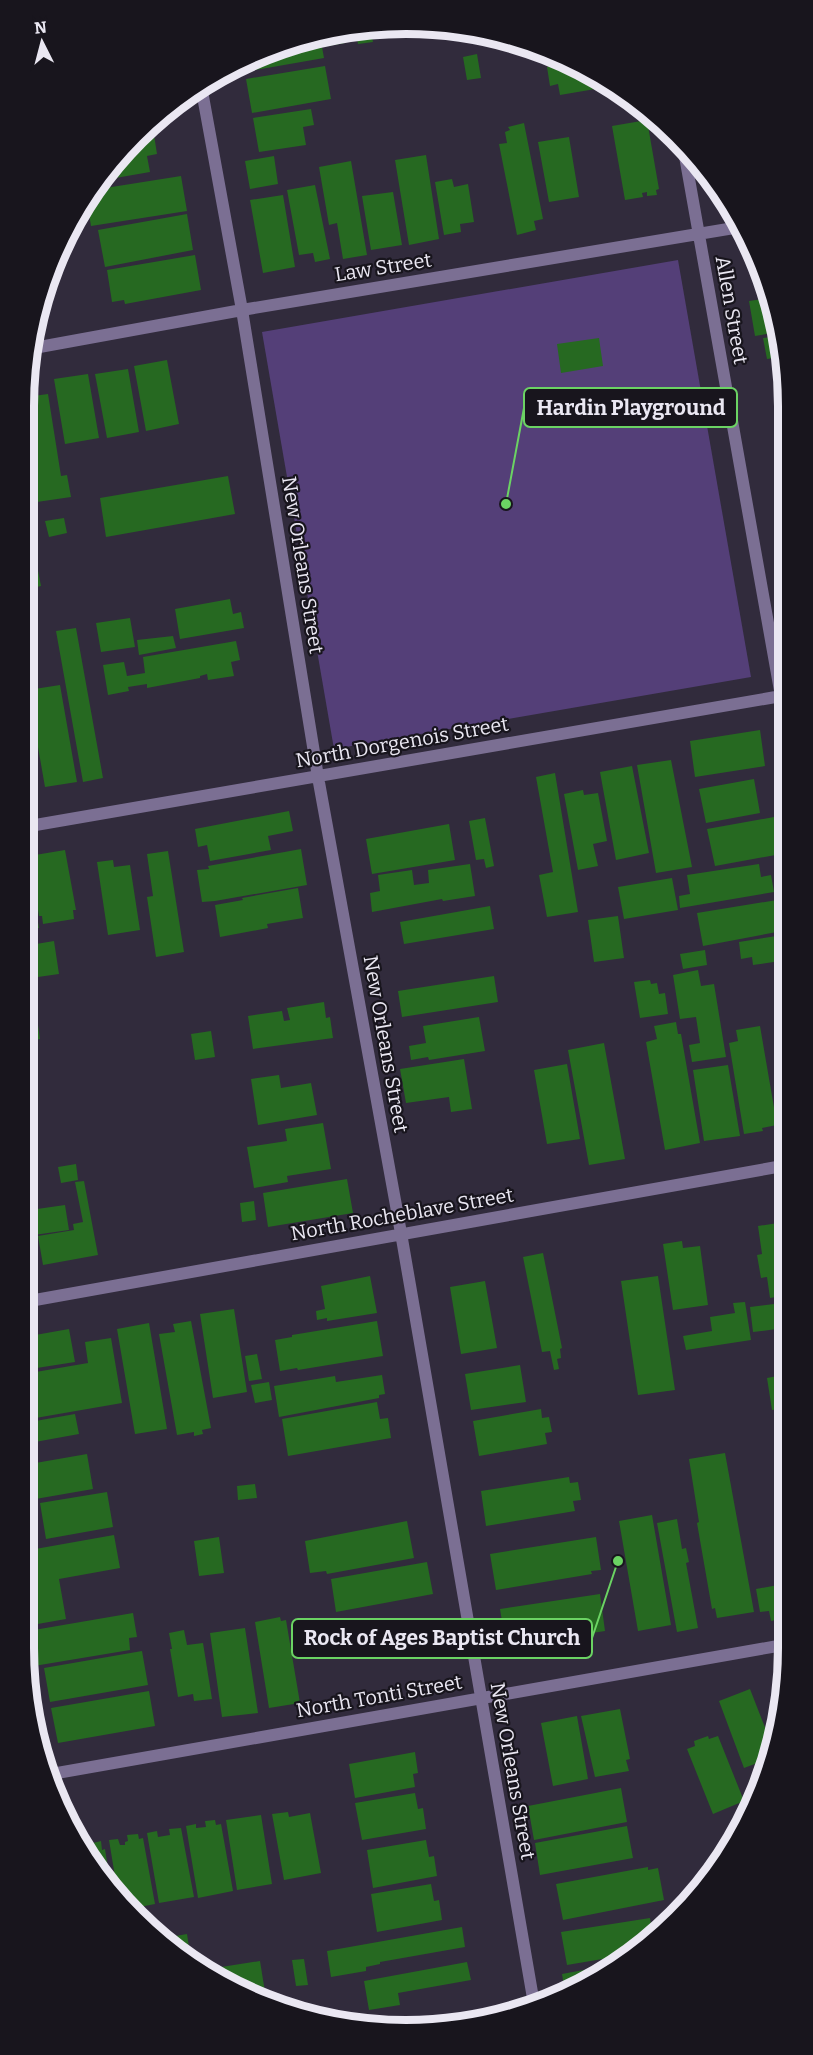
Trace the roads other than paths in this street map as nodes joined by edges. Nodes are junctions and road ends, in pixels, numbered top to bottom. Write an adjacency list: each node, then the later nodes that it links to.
1 (203, 95): 5 (street, New Orleans Street)
2 (686, 161): 4 (street, Allen Street)
3 (733, 228): 4 (street, Law Street)
4 (699, 235): 5 (street, Law Street); 7 (street, Allen Street)
5 (242, 310): 6 (street, Law Street); 9 (street, New Orleans Street)
6 (40, 347)
7 (778, 663)
8 (778, 696): 9 (street, North Dorgenois Street)
9 (318, 777): 10 (street, North Dorgenois Street); 12 (street, New Orleans Street)
10 (34, 825)
11 (778, 1167): 12 (street, North Rocheblave Street)
12 (401, 1233): 13 (street, North Rocheblave Street); 15 (street, New Orleans Street)
13 (34, 1300)
14 (778, 1646): 15 (street, North Tonti Street)
15 (480, 1698): 16 (street, North Tonti Street); 17 (street, New Orleans Street)
16 (56, 1773)
17 (533, 1998)

